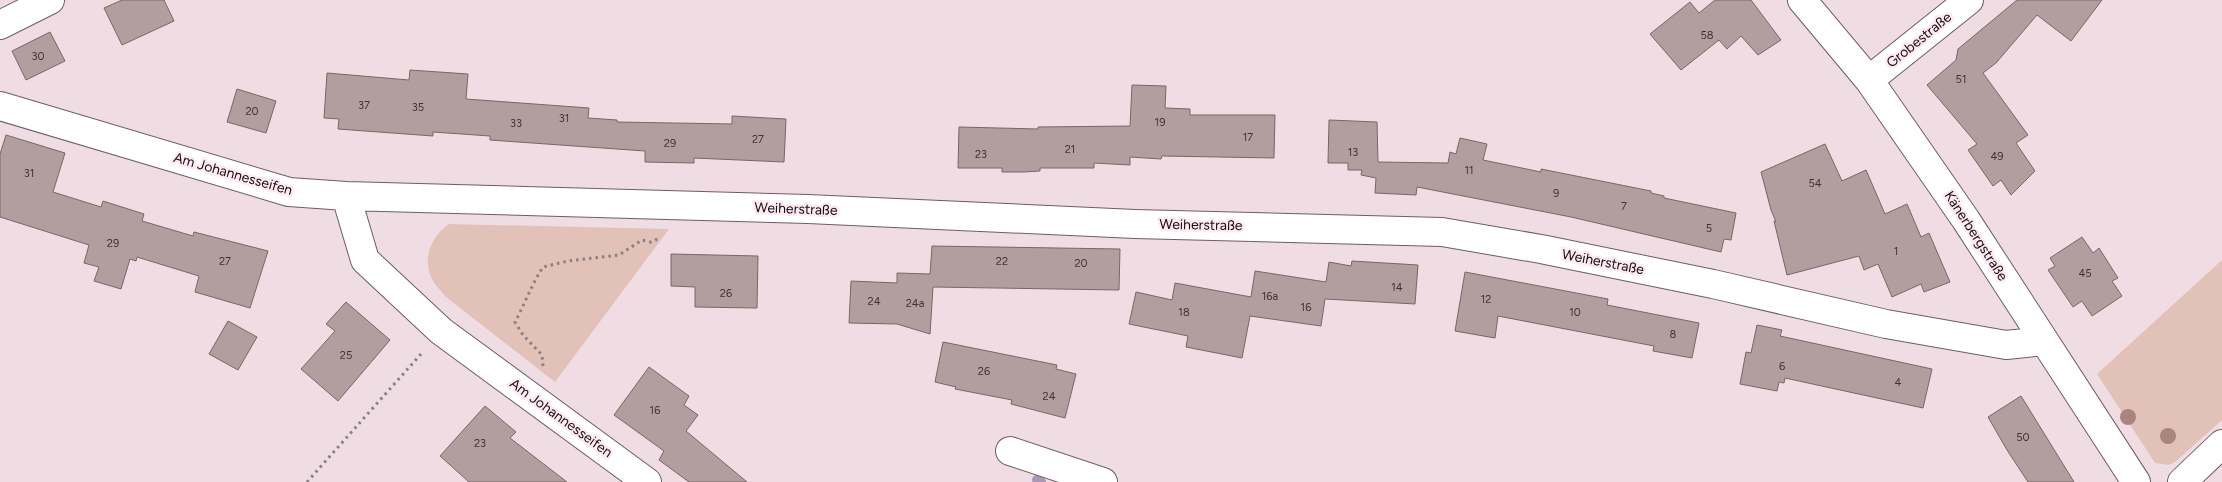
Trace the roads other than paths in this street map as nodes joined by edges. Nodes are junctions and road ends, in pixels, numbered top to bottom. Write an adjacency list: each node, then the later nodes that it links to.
1 (50, 0): 4 (street)
2 (1802, 0): 5 (street, Känerbergstraße)
3 (1969, 0): 5 (street, Grobestraße)
4 (0, 25)
5 (1869, 80): 8 (street, Känerbergstraße)
6 (0, 106): 7 (street, Am Johannesseifen)
7 (346, 196): 8 (street, Weiherstraße); 11 (street, Am Johannesseifen)
8 (2044, 341): 13 (street, Känerbergstraße)
9 (2222, 444): 14 (street)
10 (1010, 451): 12 (street)
11 (647, 482)
12 (1103, 482)
13 (2136, 482)
14 (2182, 482)

